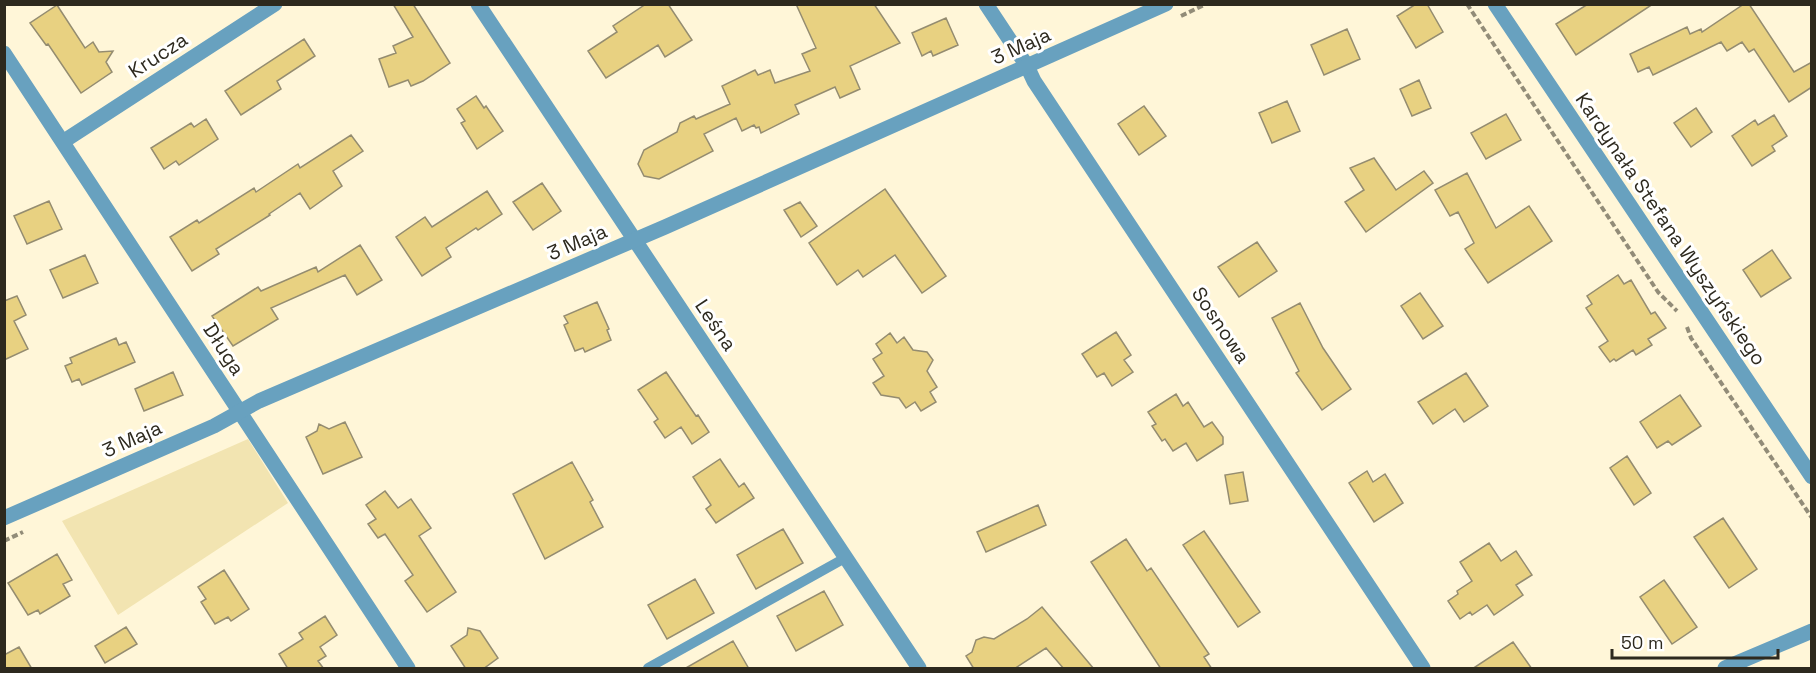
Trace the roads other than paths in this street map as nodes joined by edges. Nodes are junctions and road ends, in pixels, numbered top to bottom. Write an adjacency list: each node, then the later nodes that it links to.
1 (275, 4): 8 (street, Krucza)
2 (478, 4): 9 (street, Leśna)
3 (986, 4): 7 (street, Sosnowa)
4 (1166, 4): 7 (street, 3 Maja)
5 (1495, 4): 11 (street, Kardynała Stefana Wyszyńskiego)
6 (4, 53): 8 (street, Długa)
7 (1027, 66): 9 (street, 3 Maja); 18 (street, Sosnowa)
8 (64, 141): 10 (street, Długa)
9 (635, 240): 10 (street, 3 Maja); 13 (street, Leśna)
10 (239, 412): 12 (street, 3 Maja); 15 (street, Długa)
11 (1812, 477)
12 (4, 518)
13 (845, 558): 16 (lane); 17 (street, Leśna)
14 (1812, 631): 19 (street)
15 (408, 669)
16 (648, 669)
17 (919, 669)
18 (1423, 669)
19 (1725, 669)

